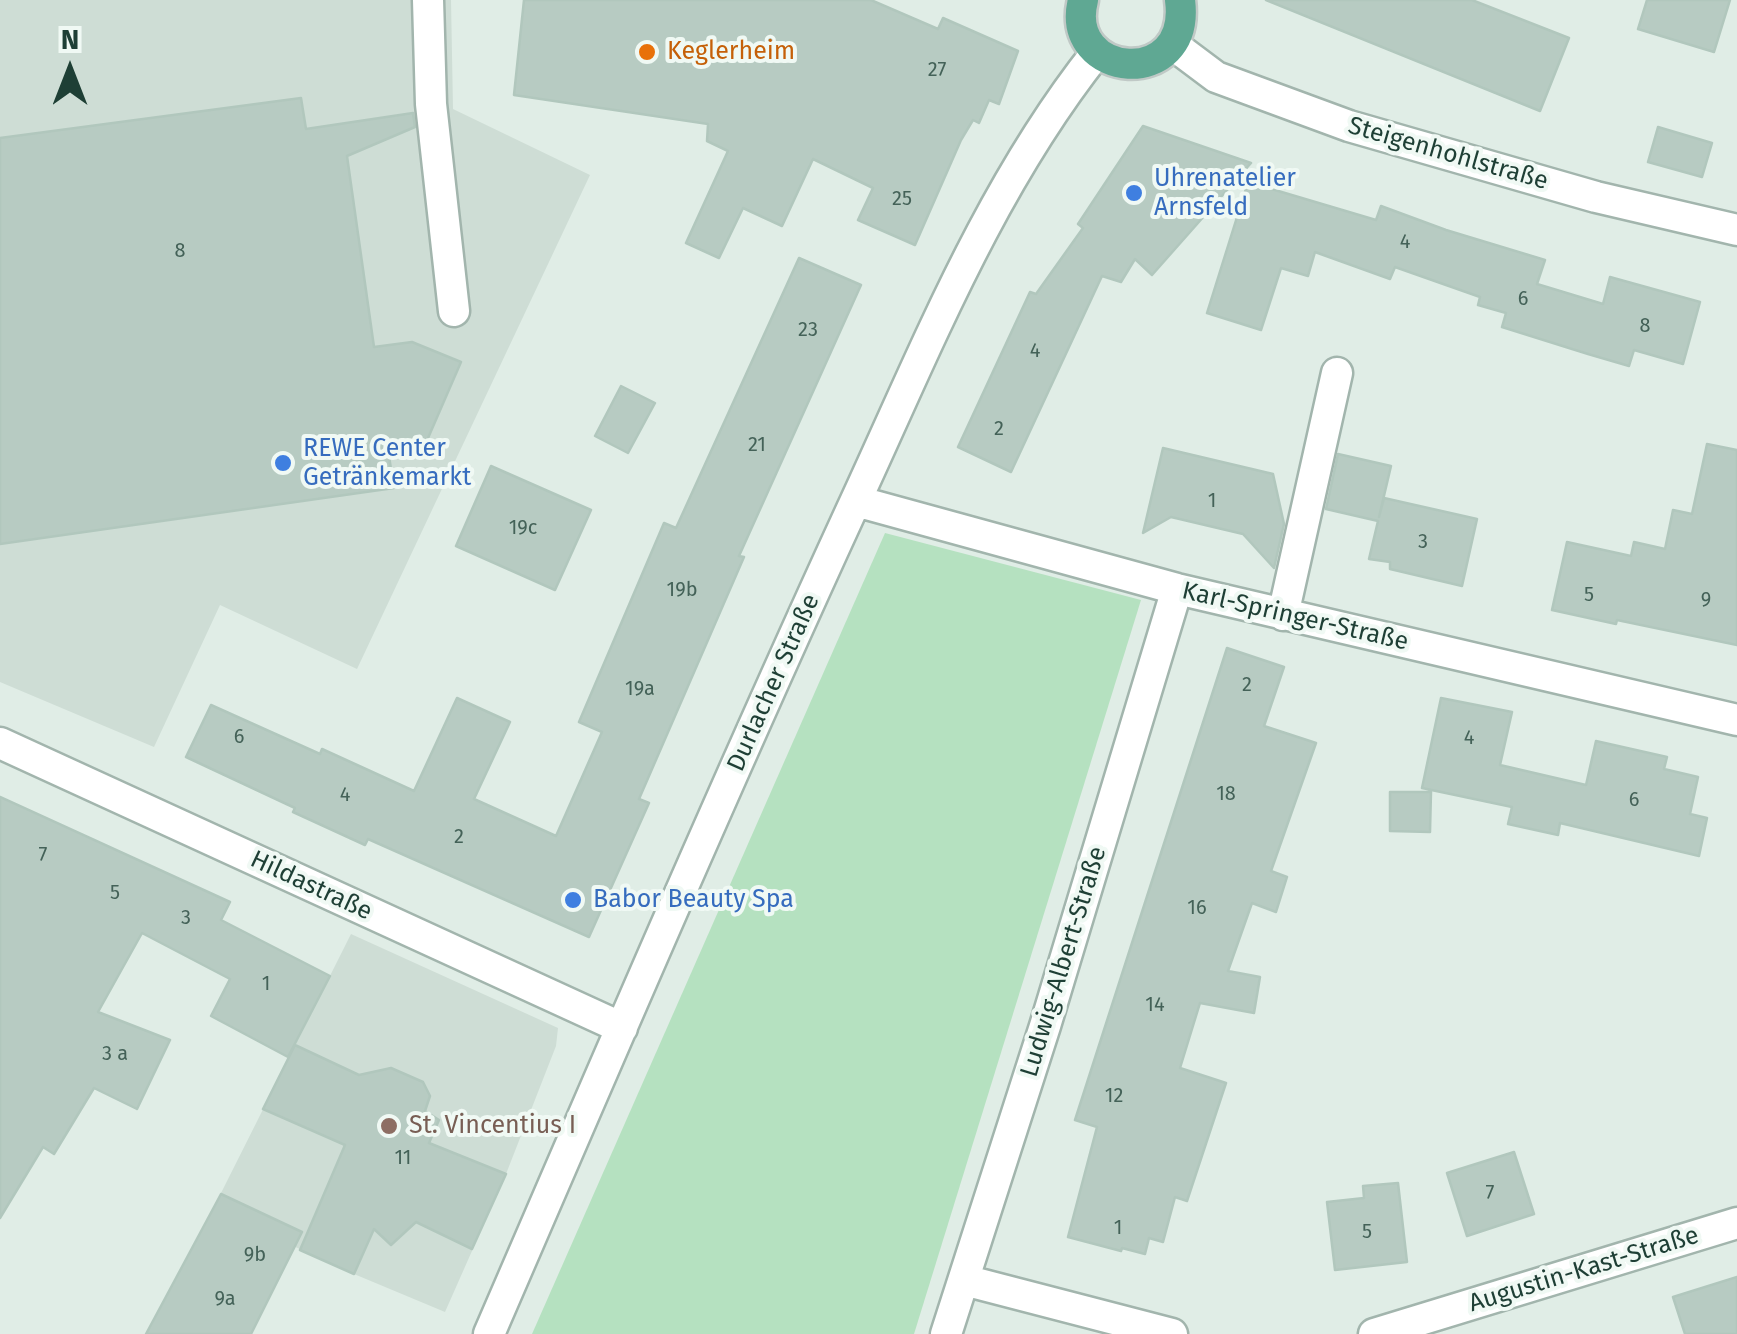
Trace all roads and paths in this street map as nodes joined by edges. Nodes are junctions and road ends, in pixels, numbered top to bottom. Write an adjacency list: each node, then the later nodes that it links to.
1 (428, 0): 7 (street)
2 (1082, 0): 5 (main road)
3 (1180, 0): 4 (main road)
4 (1172, 44): 5 (main road); 6 (street, Steigenhohlstraße)
5 (1097, 52): 9 (street, Durlacher Straße)
6 (1737, 230)
7 (454, 311)
8 (1337, 373): 11 (street)
9 (856, 501): 10 (street, Karl-Springer-Straße); 14 (street, Durlacher Straße)
10 (1177, 589): 11 (street, Karl-Springer-Straße); 16 (street, Ludwig-Albert-Straße)
11 (1282, 615): 12 (street, Karl-Springer-Straße)
12 (1737, 720)
13 (0, 744): 14 (street, Hildastraße)
14 (622, 1028): 17 (street, Durlacher Straße)
15 (1737, 1223): 20 (street, Augustin-Kast-Straße)
16 (964, 1280): 18 (street, Ludwig-Albert-Straße); 19 (street)
17 (489, 1334)
18 (946, 1334)
19 (1172, 1334)
20 (1374, 1334)

